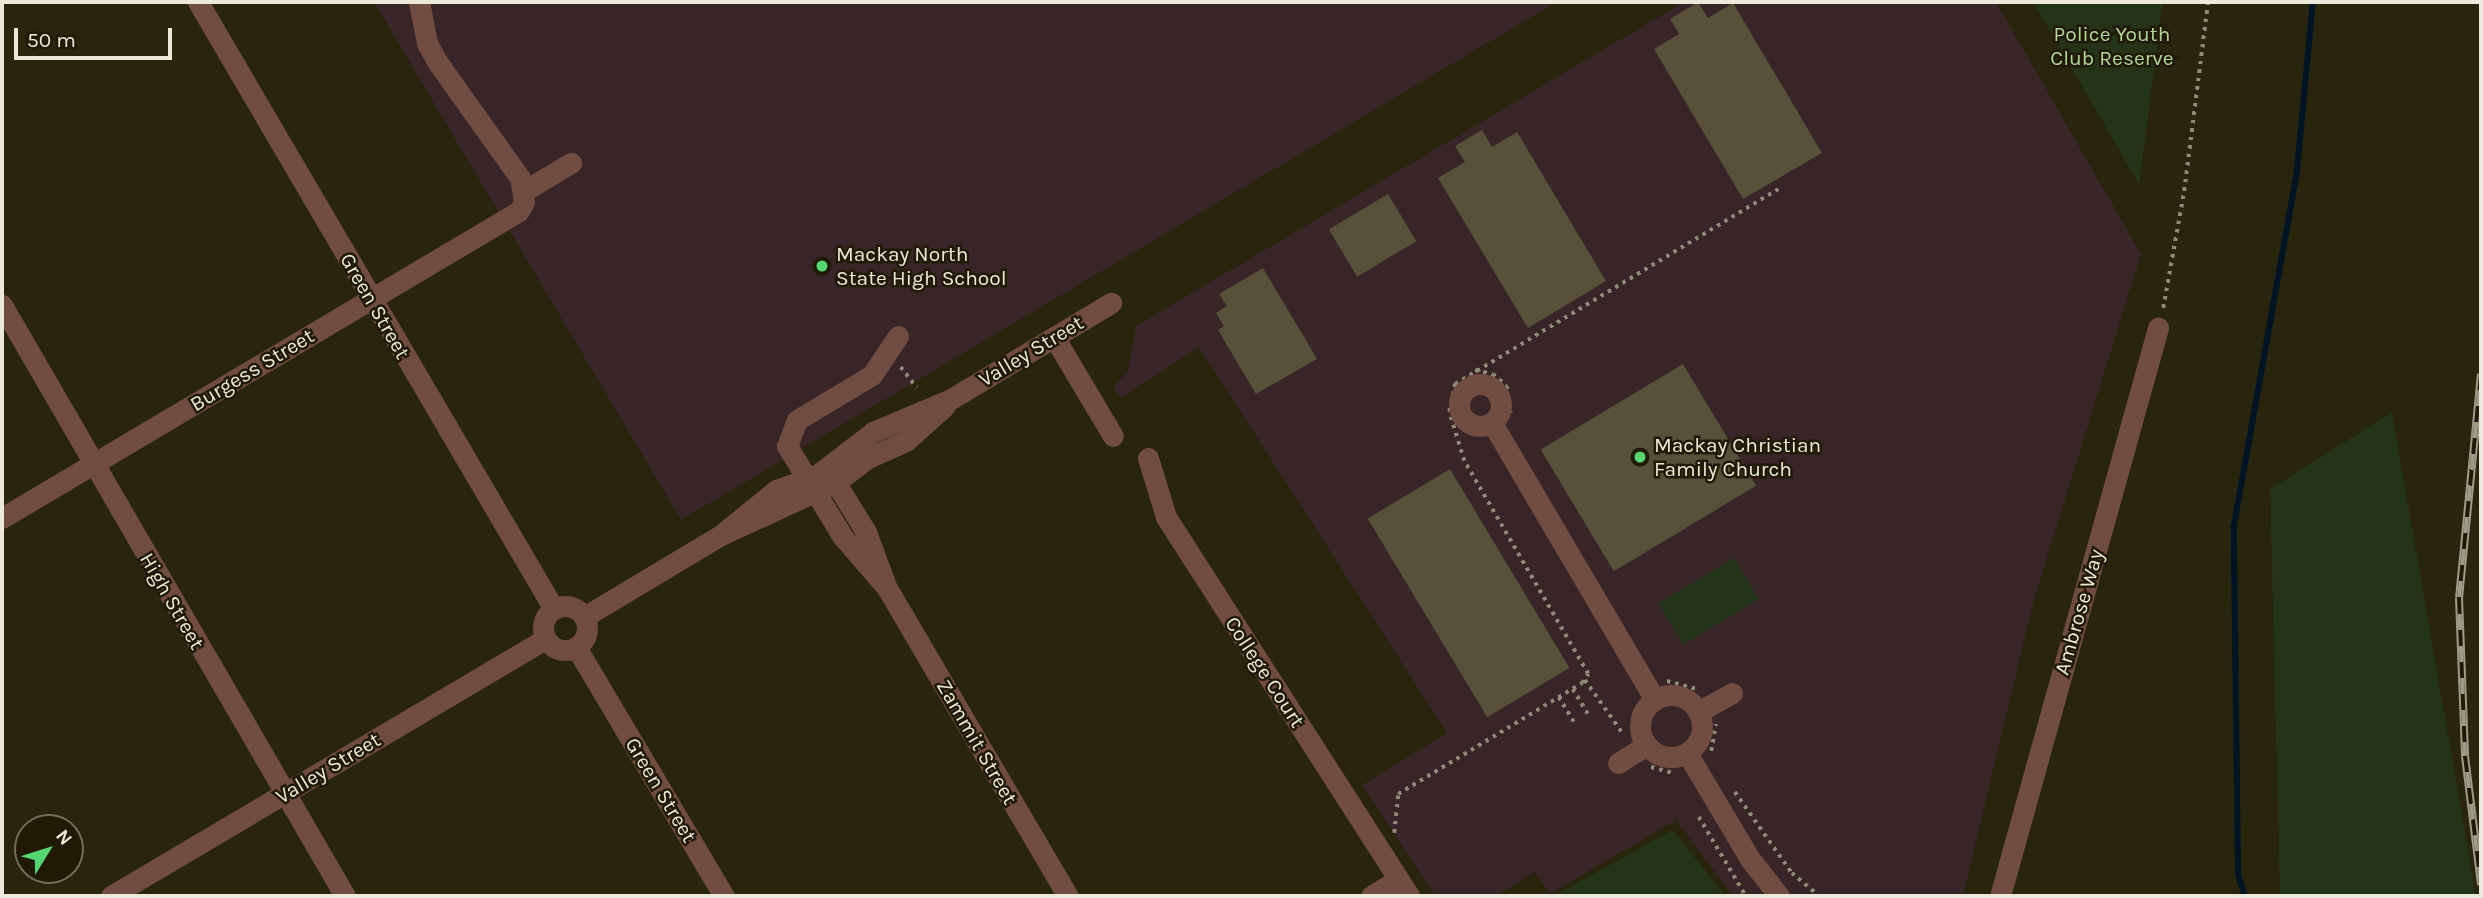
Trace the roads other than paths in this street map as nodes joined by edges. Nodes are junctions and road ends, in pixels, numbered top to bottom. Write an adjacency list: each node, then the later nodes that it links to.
1 (198, 2): 5 (street, Green Street)
2 (419, 2): 4 (street)
3 (571, 163): 4 (street)
4 (524, 191): 5 (street, Burgess Street)
5 (371, 300): 14 (street, Burgess Street); 19 (street, Green Street)
6 (1111, 303): 10 (street, Valley Street)
7 (2, 305): 14 (street, High Street)
8 (2158, 328): 37 (street, Ambrose Way)
9 (898, 336): 16 (street, Zammit Street)
10 (1054, 337): 12 (street); 15 (street, Valley Street)
11 (1500, 422): 23 (street)
12 (1113, 436)
13 (1148, 458): 30 (street, College Court)
14 (93, 465): 17 (street, Burgess Street); 29 (street, High Street)
15 (832, 475): 16 (street, Valley Street); 18 (street, Zammit Street)
16 (811, 486): 18 (street, Zammit Street); 20 (street, Valley Street)
17 (2, 518)
18 (887, 588): 34 (street, Zammit Street)
19 (554, 609): 20 (street); 21 (street)
20 (584, 617): 22 (street)
21 (545, 639): 22 (street); 29 (street, Valley Street)
22 (576, 647): 33 (street, Green Street)
23 (1658, 690): 25 (street); 26 (street)
24 (1732, 692): 25 (street)
25 (1705, 708): 27 (street)
26 (1642, 748): 27 (street); 28 (street)
27 (1687, 753): 36 (street)
28 (1618, 762)
29 (285, 793): 31 (street, Valley Street); 32 (street, High Street)
30 (1403, 888): 35 (street)
31 (111, 896)
32 (345, 896)
33 (723, 896)
34 (1068, 896)
35 (1371, 896)
36 (1779, 896)
37 (2000, 896)

